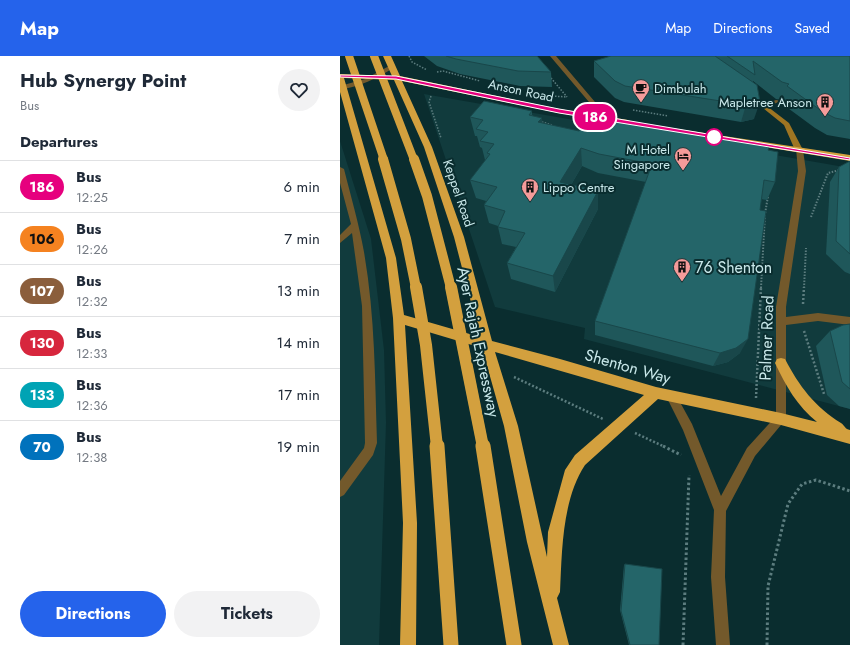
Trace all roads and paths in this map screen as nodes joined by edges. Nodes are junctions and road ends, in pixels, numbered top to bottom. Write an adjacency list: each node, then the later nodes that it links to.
1 (349, 56): 59 (highway, bridge)
2 (374, 56): 60 (highway, Ayer Rajah Expressway, bridge)
3 (387, 56): 6 (highway, Keppel Road)
4 (409, 56): 11 (path)
5 (553, 56): 20 (street)
6 (391, 67): 9 (street, Anson Road); 10 (highway, Keppel Road)
7 (547, 74): 15 (path)
8 (340, 77): 9 (highway, Anson Road); 12 (highway)
9 (376, 77): 10 (highway, Anson Road); 12 (street, Anson Road)
10 (396, 78): 20 (highway, Anson Road); 42 (highway, Keppel Road)
11 (480, 81)
12 (341, 88): 18 (highway)
13 (746, 92): 17 (street)
14 (436, 94): 27 (path)
15 (549, 95)
16 (778, 100): 17 (street)
17 (764, 106): 29 (street)
18 (345, 110): 38 (highway)
19 (630, 110): 21 (path)
20 (584, 115): 23 (highway, Anson Road)
21 (669, 116)
22 (538, 121): 24 (path)
23 (640, 124)
24 (552, 125)
25 (656, 127): 26 (highway)
26 (734, 140): 28 (street); 29 (highway)
27 (442, 144)
28 (723, 145)
29 (799, 150): 30 (highway); 41 (street, Palmer Road)
30 (850, 158)
31 (340, 169): 35 (street)
32 (843, 170): 34 (path)
33 (769, 192): 48 (path)
34 (808, 224)
35 (355, 225): 36 (street); 54 (street)
36 (340, 240)
37 (806, 247): 39 (path)
38 (399, 318): 42 (highway, Shenton Way); 58 (highway)
39 (803, 318): 40 (street); 41 (street); 46 (path)
40 (850, 321)
41 (782, 322): 43 (street, Palmer Road)
42 (488, 345): 44 (highway, Keppel Road); 45 (highway, Shenton Way)
43 (781, 363): 49 (street, Palmer Road); 51 (highway)
44 (494, 370): 50 (path); 57 (highway, Keppel Road)
45 (656, 393): 47 (highway, Shenton Way); 50 (highway)
46 (824, 394)
47 (671, 396): 48 (highway, Shenton Way); 56 (street)
48 (754, 412): 49 (highway, Shenton Way)
49 (781, 419): 51 (highway, Shenton Way); 56 (street)
50 (618, 426): 52 (path); 57 (highway)
51 (850, 435)
52 (682, 455)
53 (688, 474): 62 (path)
54 (340, 491)
55 (850, 492): 64 (path)
56 (720, 510): 63 (street)
57 (551, 601): 61 (highway, Keppel Road)
58 (408, 645)
59 (451, 645)
60 (514, 645)
61 (561, 645)
62 (683, 645)
63 (723, 645)
64 (767, 645)

